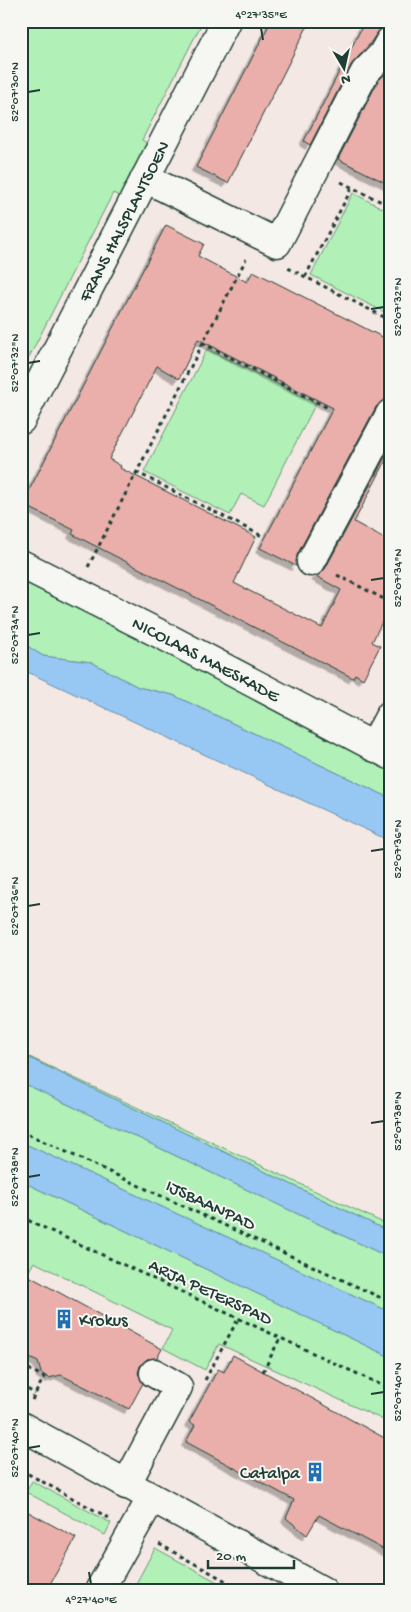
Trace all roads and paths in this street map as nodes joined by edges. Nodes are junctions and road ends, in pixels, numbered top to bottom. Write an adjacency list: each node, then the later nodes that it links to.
1 (226, 21): 4 (street, FRANS HALSPLANTSOEN)
2 (390, 41): 3 (street)
3 (315, 169): 5 (path); 7 (street)
4 (144, 178): 7 (street); 13 (street, FRANS HALSPLANTSOEN)
5 (352, 188): 6 (path); 8 (path)
6 (390, 206)
7 (268, 239): 8 (path); 10 (path)
8 (306, 277): 9 (path)
9 (390, 320)
10 (202, 343): 11 (path); 14 (path)
11 (330, 409)
12 (390, 414): 16 (street)
13 (21, 420)
14 (136, 472): 15 (path); 18 (path)
15 (264, 537)
16 (312, 562): 19 (path)
17 (21, 564): 18 (street, NICOLAAS MAESKADE)
18 (76, 591): 21 (street, NICOLAAS MAESKADE)
19 (390, 602)
20 (390, 715): 21 (street)
21 (382, 751)
22 (21, 1130): 24 (path, IJSBAANPAD)
23 (21, 1217): 25 (path, ARJA PETERSPAD)
24 (390, 1302)
25 (280, 1338): 27 (path); 30 (path, ARJA PETERSPAD)
26 (21, 1365): 29 (path)
27 (263, 1372)
28 (154, 1373): 32 (street)
29 (21, 1384)
30 (390, 1389)
31 (21, 1426): 32 (street)
32 (126, 1485): 33 (street)
33 (151, 1499): 34 (street); 35 (street)
34 (99, 1591)
35 (323, 1591)

